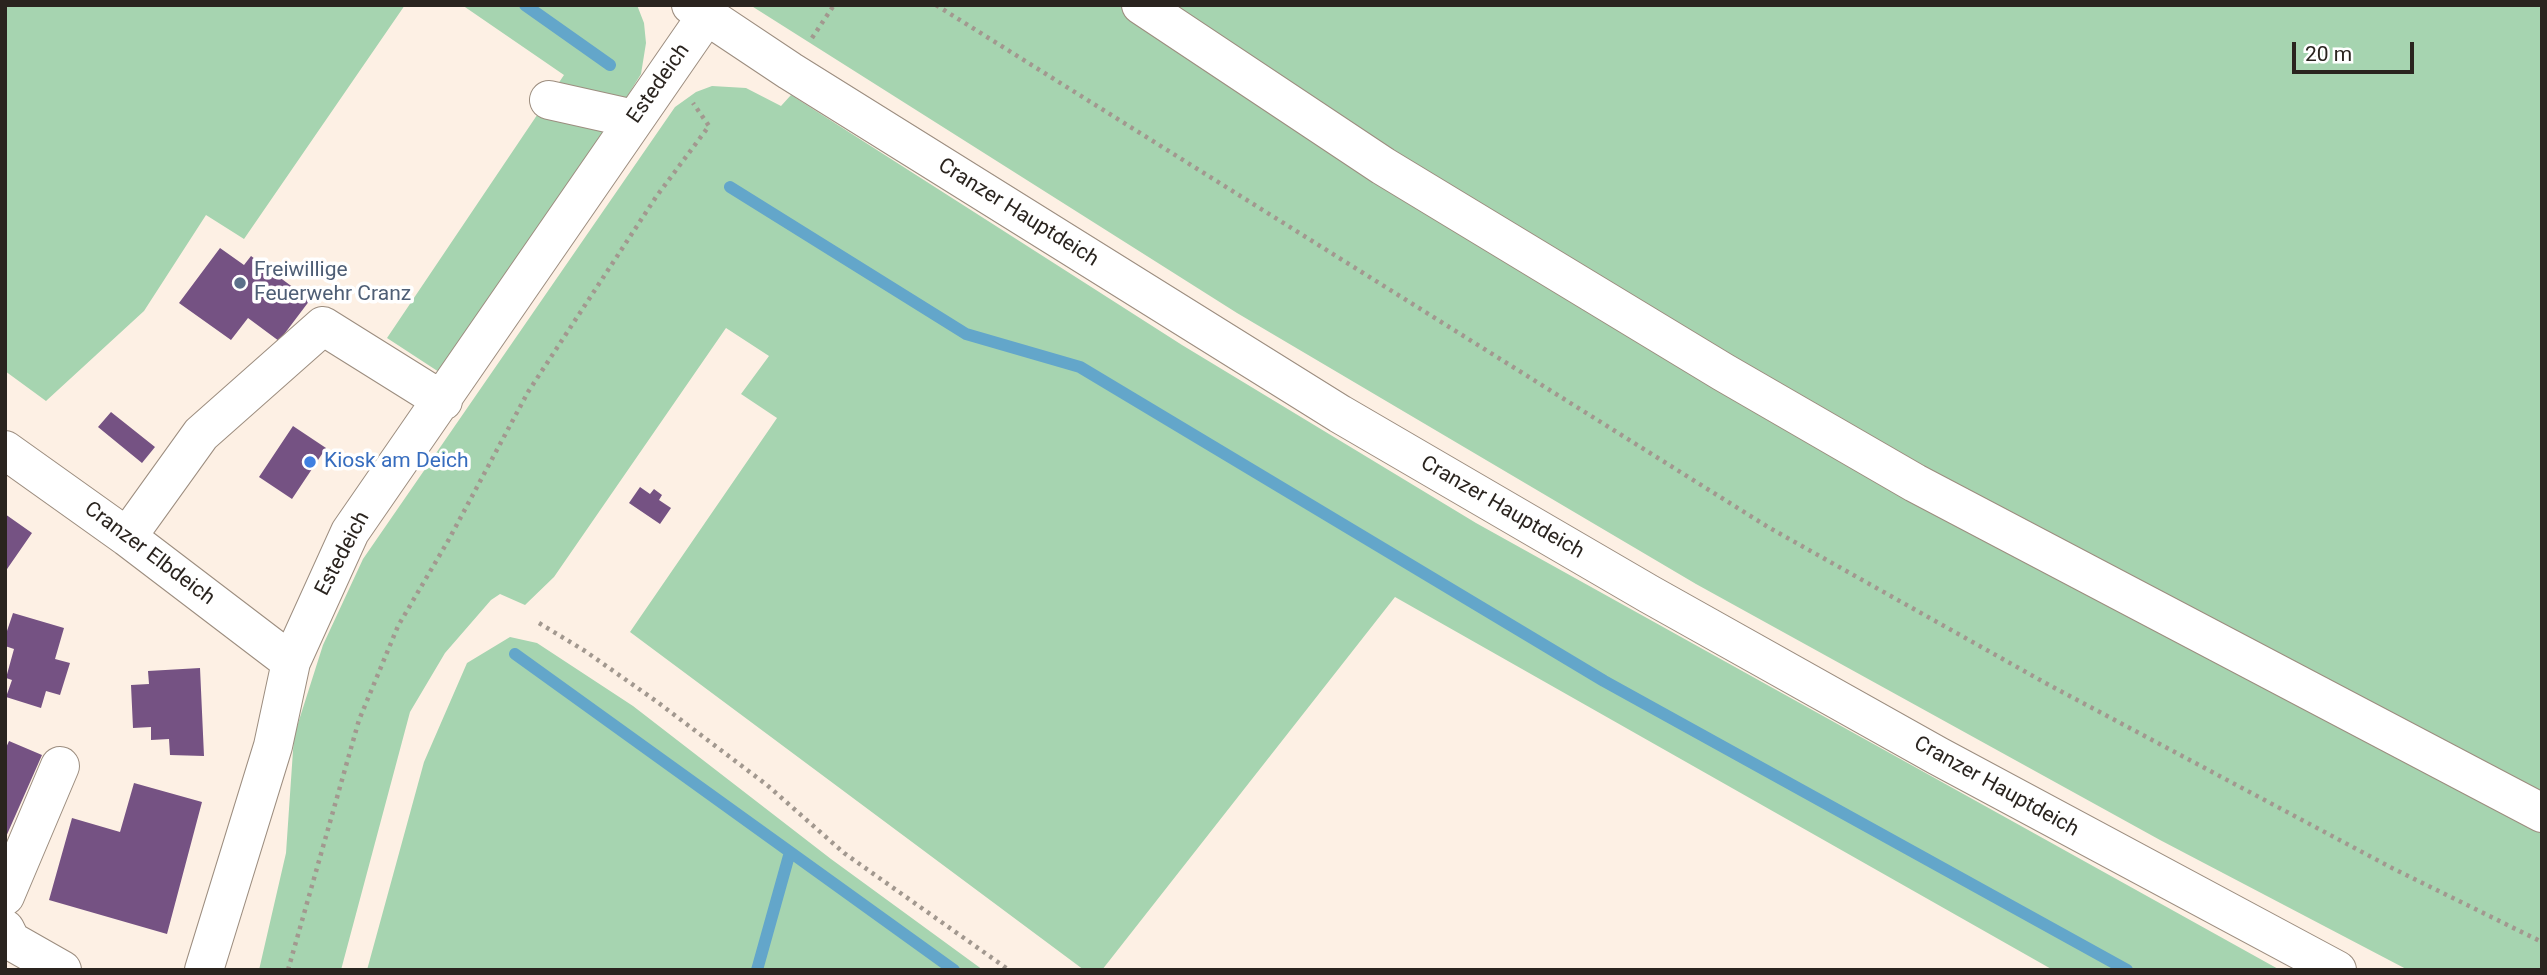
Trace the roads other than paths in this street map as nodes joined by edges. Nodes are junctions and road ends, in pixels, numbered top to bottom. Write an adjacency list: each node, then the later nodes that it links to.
1 (1141, 5): 10 (main road)
2 (699, 10): 4 (main road, Estedeich); 15 (main road, Cranzer Hauptdeich)
3 (549, 100): 4 (main road)
4 (634, 119): 5 (main road, Estedeich)
5 (443, 401): 7 (main road); 8 (main road, Estedeich)
6 (5, 450): 7 (main road, Cranzer Elbdeich)
7 (127, 537): 8 (main road, Cranzer Elbdeich)
8 (291, 662): 14 (main road, Estedeich)
9 (60, 766): 11 (main road)
10 (2542, 813)
11 (5, 896)
12 (5, 929): 13 (main road)
13 (62, 970)
14 (204, 970)
15 (2337, 970)

